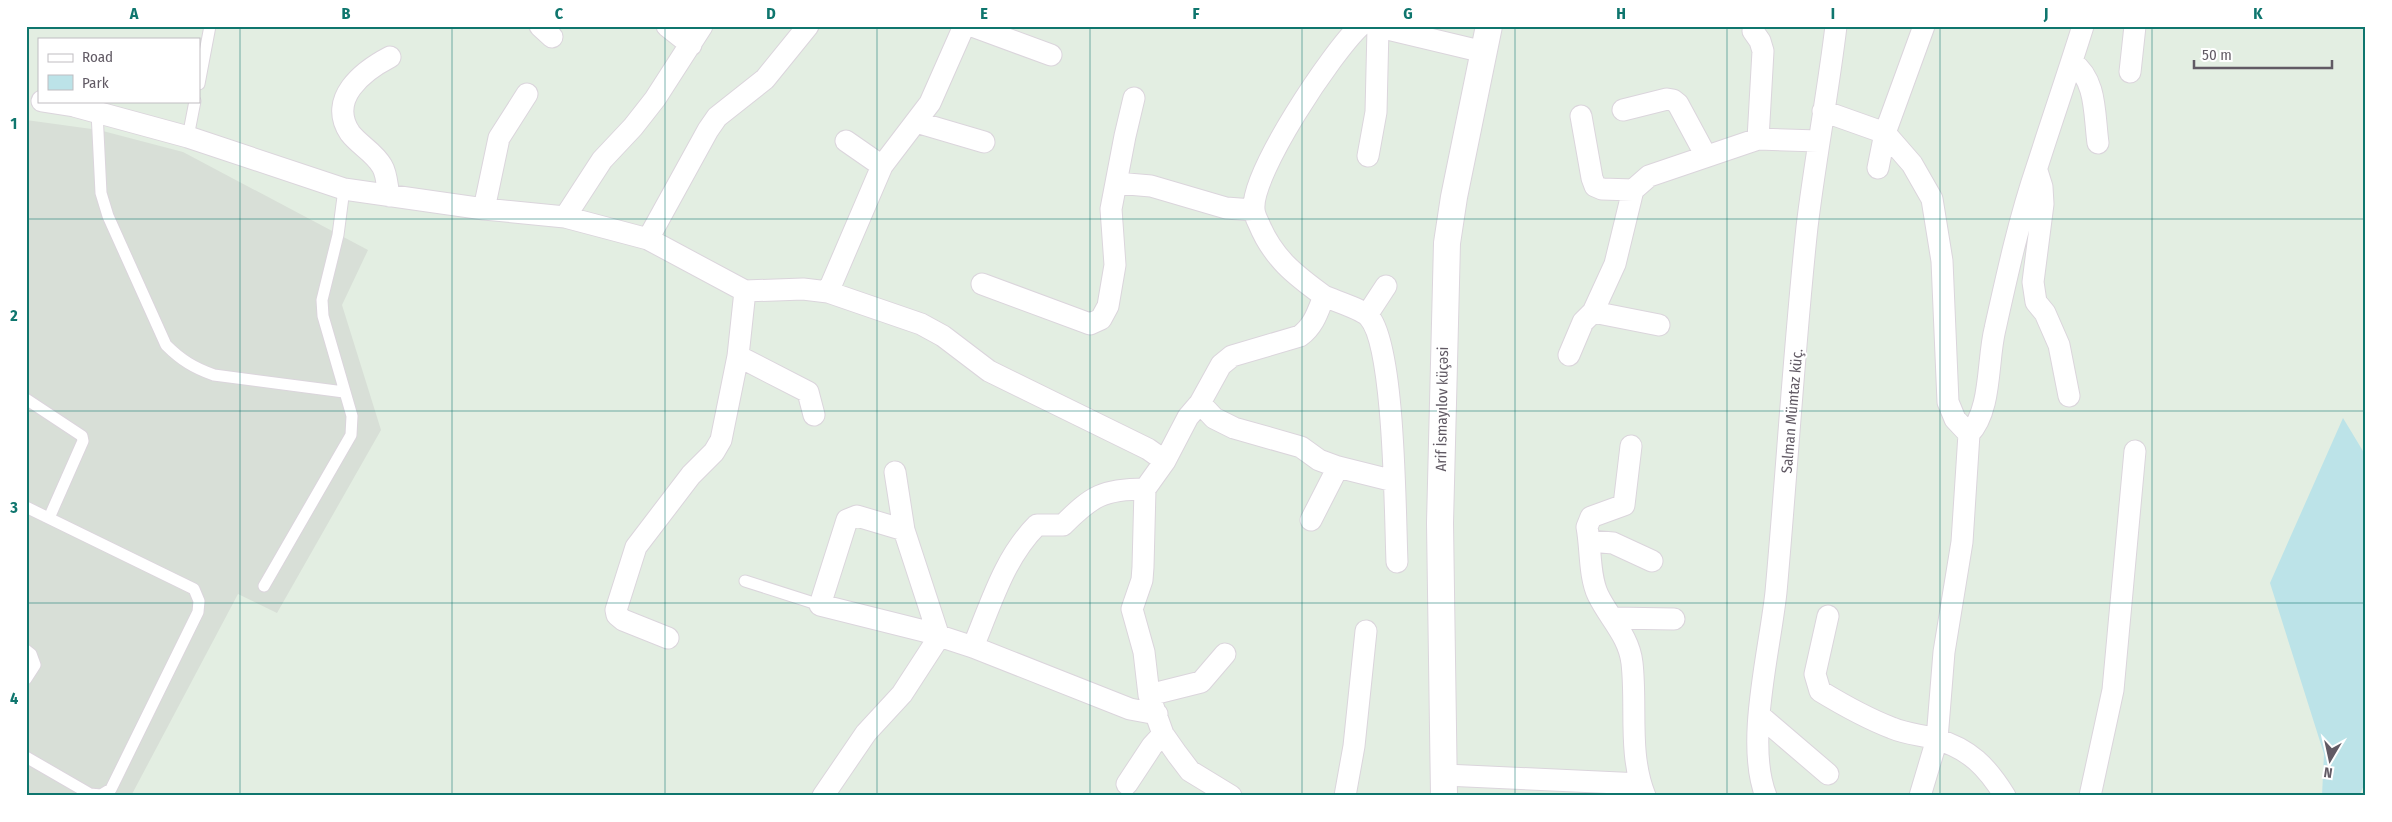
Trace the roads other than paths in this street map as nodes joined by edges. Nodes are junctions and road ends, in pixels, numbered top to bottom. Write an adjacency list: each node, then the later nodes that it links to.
1 (210, 26): 20 (lane)
2 (668, 26): 14 (street)
3 (702, 26): 14 (street)
4 (808, 26): 50 (street)
5 (964, 26): 30 (street)
6 (972, 26): 16 (street)
7 (1489, 26): 15 (street, Arif İsmayılov küçəsi)
8 (1836, 26): 27 (street, Salman Mümtaz küç.)
9 (1924, 26): 31 (street)
10 (2083, 26): 18 (street)
11 (2135, 26): 19 (street)
12 (1371, 27): 15 (street); 38 (street); 48 (street)
13 (1752, 31): 33 (street)
14 (691, 44): 49 (street)
15 (1484, 52): 100 (street, Arif İsmayılov küçəsi)
16 (1051, 55)
17 (390, 57): 46 (street)
18 (2072, 62): 37 (street); 42 (street)
19 (2130, 72)
20 (200, 79)
21 (527, 94): 47 (street)
22 (1134, 98): 43 (street)
23 (52, 102): 25 (street)
24 (195, 102): 32 (lane)
25 (75, 104): 28 (street)
26 (1623, 110): 39 (street)
27 (1823, 111): 31 (street); 35 (street, Salman Mümtaz küç.)
28 (96, 112): 32 (street); 61 (lane)
29 (1582, 116): 45 (street)
30 (916, 122): 36 (street); 40 (street)
31 (1885, 133): 41 (street); 66 (street)
32 (188, 137): 44 (street)
33 (1758, 138): 35 (street); 39 (street)
34 (846, 141): 40 (street)
35 (1818, 141): 95 (street, Salman Mümtaz küç.)
36 (984, 142)
37 (2098, 143)
38 (1368, 156)
39 (1706, 156): 45 (street)
40 (882, 166): 54 (street)
41 (1878, 168)
42 (2036, 168): 62 (street); 66 (street)
43 (1116, 183): 48 (street); 51 (street)
44 (344, 189): 46 (street); 61 (lane)
45 (1633, 190): 56 (street)
46 (388, 196): 47 (street)
47 (484, 209): 49 (street)
48 (1253, 210): 55 (street)
49 (565, 217): 50 (street)
50 (648, 239): 53 (street)
51 (982, 284)
52 (1386, 286): 57 (street)
53 (745, 291): 54 (street); 60 (street)
54 (828, 292): 69 (street)
55 (1324, 296): 57 (street); 64 (street)
56 (1594, 312): 58 (street); 59 (street)
57 (1367, 315): 72 (street)
58 (1659, 325)
59 (1569, 355)
60 (738, 356): 65 (street); 89 (street)
61 (344, 392): 82 (lane)
62 (2069, 396)
63 (26, 399): 75 (lane)
64 (1200, 403): 69 (street); 70 (street)
65 (814, 415)
66 (1969, 434): 96 (street)
67 (1631, 446): 78 (street)
68 (2135, 451): 108 (street)
69 (1165, 461): 73 (street)
70 (1338, 467): 72 (street); 76 (street)
71 (895, 472): 77 (street)
72 (1394, 481): 80 (street)
73 (1145, 489): 90 (street); 94 (street)
74 (26, 507): 75 (lane)
75 (49, 518): 97 (lane)
76 (1311, 520)
77 (904, 530): 83 (street); 88 (street)
78 (1590, 541): 79 (street); 85 (street)
79 (1652, 561)
80 (1397, 562)
81 (745, 581): 83 (lane)
82 (264, 586)
83 (820, 605): 88 (street)
84 (1828, 616): 96 (street)
85 (1613, 618): 86 (street); 101 (street)
86 (1674, 619)
87 (1366, 631): 104 (street)
88 (939, 637): 90 (street); 102 (street)
89 (668, 638)
90 (972, 647): 94 (street)
91 (26, 650): 93 (lane)
92 (1225, 654): 94 (street)
93 (26, 679)
94 (1156, 714): 99 (street); 103 (street)
95 (1760, 715): 98 (street); 105 (street, Salman Mümtaz küç.)
96 (1937, 740): 106 (street); 107 (street)
97 (26, 757)
98 (1828, 774)
99 (1127, 784)
100 (1444, 786): 101 (street)
101 (1643, 790)
102 (823, 796)
103 (1231, 796)
104 (1345, 796)
105 (1766, 796)
106 (1920, 796)
107 (2005, 796)
108 (2090, 796)

